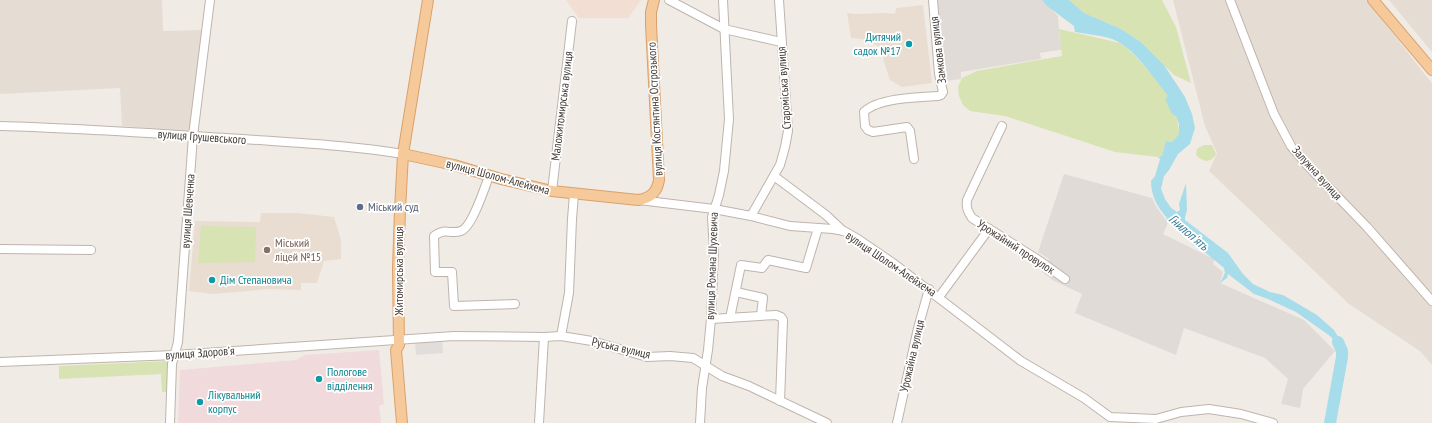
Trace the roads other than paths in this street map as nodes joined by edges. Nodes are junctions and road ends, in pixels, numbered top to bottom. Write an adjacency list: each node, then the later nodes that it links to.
1 (210, 0): 16 (street, вулиця Шевченка)
2 (428, 0): 17 (main road, Житомирська вулиця)
3 (669, 0): 11 (street)
4 (723, 0): 11 (street, вулиця Романа Шухевича)
5 (779, 0): 12 (street, Староміська вулиця)
6 (932, 0): 18 (street, Замкова вулиця)
7 (1230, 0): 35 (street, Залужна вулиця)
8 (1373, 0): 13 (main road)
9 (655, 2): 23 (main road, вулиця Костянтина Острозького)
10 (572, 21): 21 (street, Маложитомирська вулиця)
11 (724, 28): 12 (street); 24 (street, вулиця Романа Шухевича)
12 (781, 42): 20 (street, Староміська вулиця)
13 (1432, 70)
14 (0, 126): 16 (street, вулиця Грушевського)
15 (1002, 126): 27 (street, Урожайний провулок)
16 (194, 136): 17 (street, вулиця Грушевського); 43 (street, вулиця Шевченка)
17 (403, 154): 19 (main road, вулиця Шолом-Алейхема); 42 (main road, Житомирська вулиця)
18 (914, 159)
19 (489, 176): 21 (main road, вулиця Шолом-Алейхема); 36 (street)
20 (774, 176): 25 (street, Староміська вулиця); 28 (street)
21 (552, 191): 22 (main road, вулиця Шолом-Алейхема)
22 (574, 194): 23 (main road, вулиця Шолом-Алейхема); 40 (street)
23 (638, 200): 24 (street, вулиця Шолом-Алейхема)
24 (714, 209): 25 (street, вулиця Шолом-Алейхема); 39 (street, вулиця Романа Шухевича)
25 (751, 216): 26 (street, вулиця Шолом-Алейхема)
26 (818, 228): 28 (street, вулиця Шолом-Алейхема); 33 (street)
27 (989, 230): 31 (street, Урожайний провулок); 34 (street)
28 (844, 231): 32 (street, вулиця Шолом-Алейхема)
29 (0, 250): 30 (street)
30 (91, 250)
31 (1065, 279)
32 (929, 290): 34 (street, вулиця Шолом-Алейхема); 54 (street, Урожайна вулиця)
33 (736, 292): 37 (street); 38 (street)
34 (939, 297): 47 (street, вулиця Шолом-Алейхема)
35 (1432, 300)
36 (515, 304)
37 (761, 316): 38 (street); 46 (street)
38 (730, 318): 39 (street)
39 (711, 319): 45 (street, вулиця Романа Шухевича)
40 (562, 336): 41 (street, Руська вулиця); 45 (street, Руська вулиця)
41 (544, 337): 42 (street, Руська вулиця); 51 (street)
42 (399, 342): 43 (street, вулиця Здоровʼя); 49 (main road, Житомирська вулиця); 50 (main road)
43 (175, 355): 44 (street, вулиця Здоровʼя); 48 (street, вулиця Шевченка)
44 (0, 362)
45 (705, 366): 46 (street, Руська вулиця); 52 (street, вулиця Романа Шухевича)
46 (780, 402): 53 (street, Руська вулиця)
47 (1110, 420): 55 (street, вулиця Шолом-Алейхема)
48 (170, 423)
49 (402, 423)
50 (409, 423)
51 (538, 423)
52 (700, 423)
53 (827, 423)
54 (897, 423)
55 (1273, 423)

